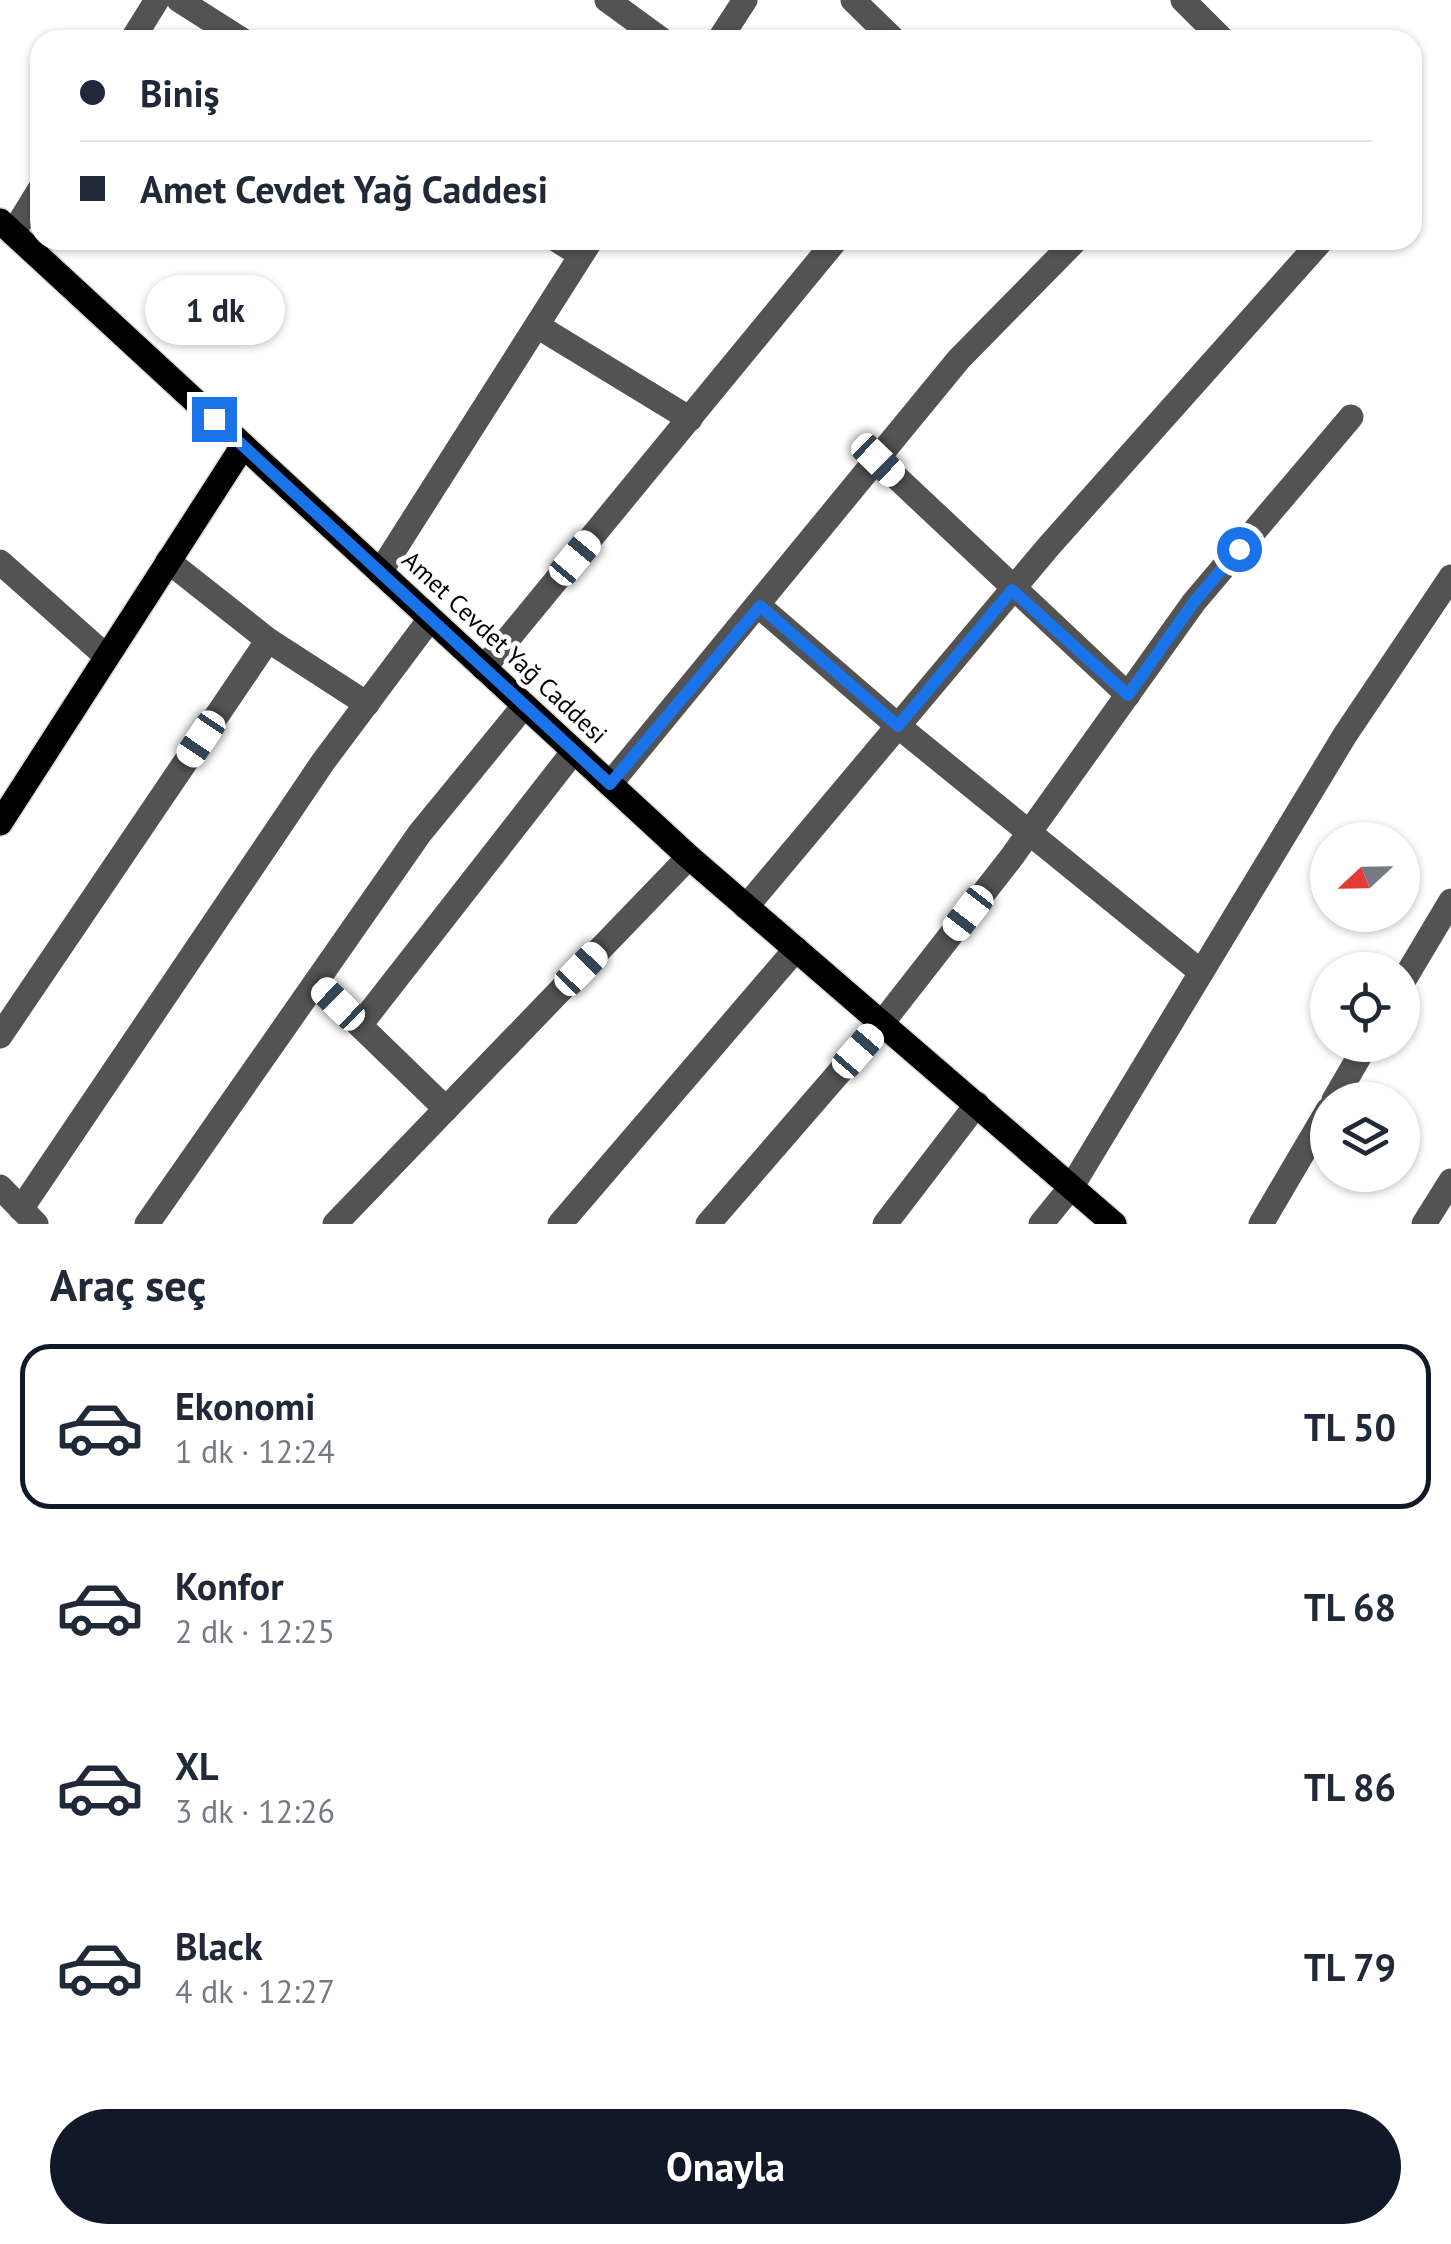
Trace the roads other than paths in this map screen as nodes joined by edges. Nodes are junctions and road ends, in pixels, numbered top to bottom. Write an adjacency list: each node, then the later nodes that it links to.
1 (157, 0): 7 (street)
2 (179, 0): 8 (street)
3 (606, 0): 9 (street)
4 (744, 0): 10 (street)
5 (853, 0): 11 (street)
6 (1183, 0): 12 (street)
7 (138, 30)
8 (226, 30)
9 (648, 30)
10 (725, 30)
11 (884, 30)
12 (1213, 30)
13 (30, 200): 14 (street)
14 (6, 227): 15 (main road, Amet Cevdet Yağ Caddesi)
15 (30, 249)
16 (31, 250): 24 (main road, Amet Cevdet Yağ Caddesi)
17 (585, 250): 21 (street)
18 (828, 250): 23 (street)
19 (1066, 250): 25 (street)
20 (1313, 250): 30 (street)
21 (539, 327): 23 (street); 28 (street)
22 (1352, 417): 36 (street)
23 (690, 419): 35 (street)
24 (242, 446): 27 (main road); 28 (main road, Amet Cevdet Yağ Caddesi)
25 (878, 460): 30 (street); 31 (street)
26 (0, 562): 34 (street)
27 (168, 562): 33 (street); 34 (main road)
28 (380, 572): 32 (main road, Amet Cevdet Yağ Caddesi)
29 (1451, 577): 49 (street)
30 (1012, 590): 36 (street); 39 (street)
31 (760, 606): 39 (street); 41 (street)
32 (430, 619): 35 (main road, Amet Cevdet Yağ Caddesi); 37 (street)
33 (268, 640): 37 (street); 53 (street)
34 (106, 657): 42 (main road)
35 (484, 668): 38 (main road, Amet Cevdet Yağ Caddesi)
36 (1128, 695): 43 (street)
37 (367, 704): 60 (street)
38 (524, 706): 40 (main road, Amet Cevdet Yağ Caddesi); 50 (street)
39 (898, 726): 43 (street); 46 (street)
40 (574, 751): 41 (main road, Amet Cevdet Yağ Caddesi); 52 (street)
41 (610, 784): 44 (main road, Amet Cevdet Yağ Caddesi)
42 (0, 823)
43 (1029, 833): 49 (street); 51 (street)
44 (689, 857): 46 (main road, Amet Cevdet Yağ Caddesi); 55 (street)
45 (1451, 900): 48 (street)
46 (746, 907): 47 (main road, Amet Cevdet Yağ Caddesi)
47 (796, 949): 51 (main road, Amet Cevdet Yağ Caddesi); 63 (street)
48 (1420, 953)
49 (1200, 972): 58 (street)
50 (316, 983): 52 (street); 61 (street)
51 (882, 1023): 54 (main road, Amet Cevdet Yağ Caddesi); 64 (street)
52 (360, 1025): 55 (street)
53 (0, 1036)
54 (977, 1104): 58 (main road, Amet Cevdet Yağ Caddesi); 65 (street)
55 (446, 1109): 62 (street)
56 (1310, 1140): 68 (street)
57 (1451, 1182): 69 (street)
58 (1072, 1186): 66 (street); 67 (main road, Amet Cevdet Yağ Caddesi)
59 (0, 1188): 60 (street)
60 (29, 1216)
61 (147, 1224)
62 (335, 1224)
63 (560, 1224)
64 (708, 1224)
65 (885, 1224)
66 (1040, 1224)
67 (1114, 1224)
68 (1260, 1224)
69 (1424, 1224)

